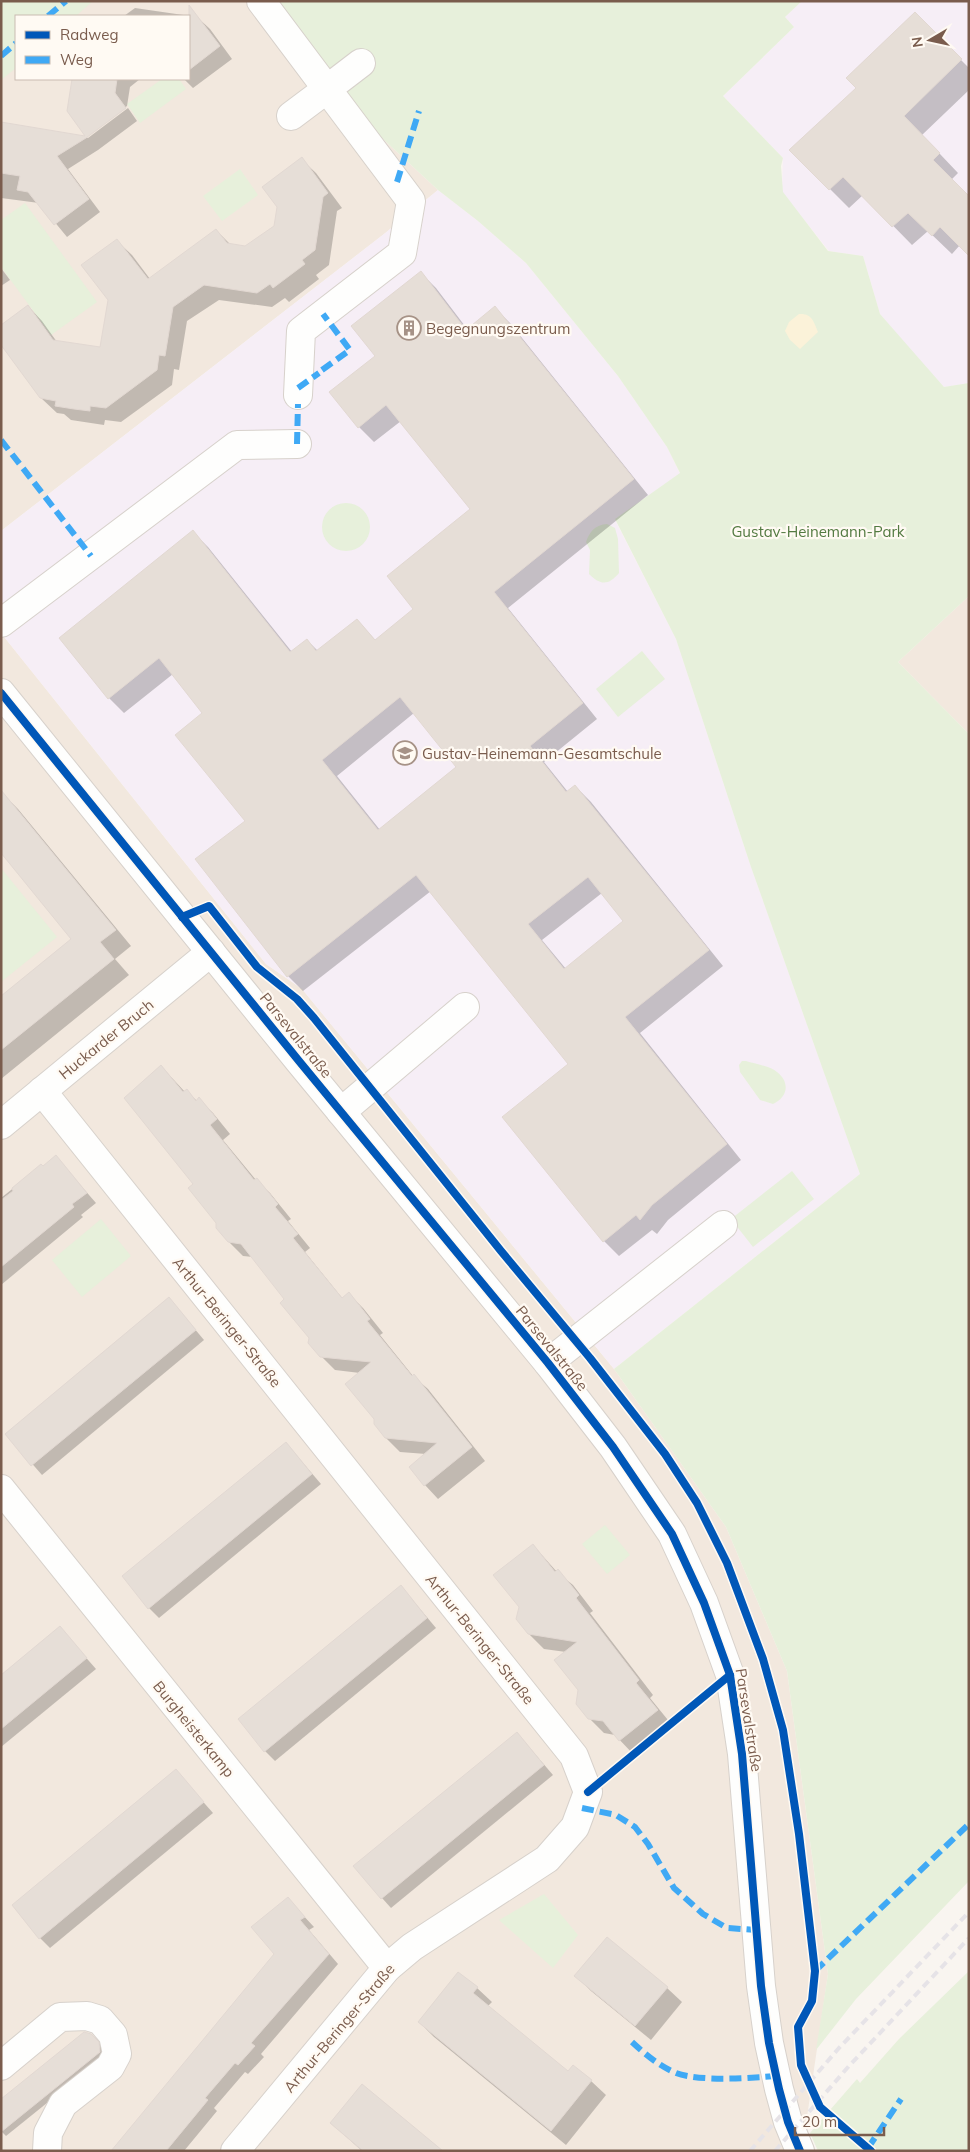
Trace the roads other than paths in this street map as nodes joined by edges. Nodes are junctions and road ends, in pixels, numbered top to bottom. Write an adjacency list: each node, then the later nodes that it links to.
1 (261, 1): 3 (street)
2 (361, 63): 3 (street)
3 (327, 89): 4 (street); 5 (street)
4 (291, 116)
5 (298, 395)
6 (297, 444): 7 (street)
7 (1, 623)
8 (3, 700): 9 (street, Parsevalstraße)
9 (211, 952): 11 (street, Huckarder Bruch); 12 (street, Parsevalstraße)
10 (464, 1007): 12 (street)
11 (42, 1091): 13 (street, Huckarder Bruch); 17 (street, Arthur-Beringer-Straße)
12 (341, 1112): 15 (street, Parsevalstraße)
13 (1, 1125)
14 (723, 1225): 15 (street)
15 (548, 1363): 21 (street, Parsevalstraße)
16 (1, 1489): 17 (street, Burgheisterkamp)
17 (387, 1968): 20 (street, Arthur-Beringer-Straße)
18 (1, 2066): 19 (street)
19 (47, 2151)
20 (235, 2151)
21 (800, 2151)

